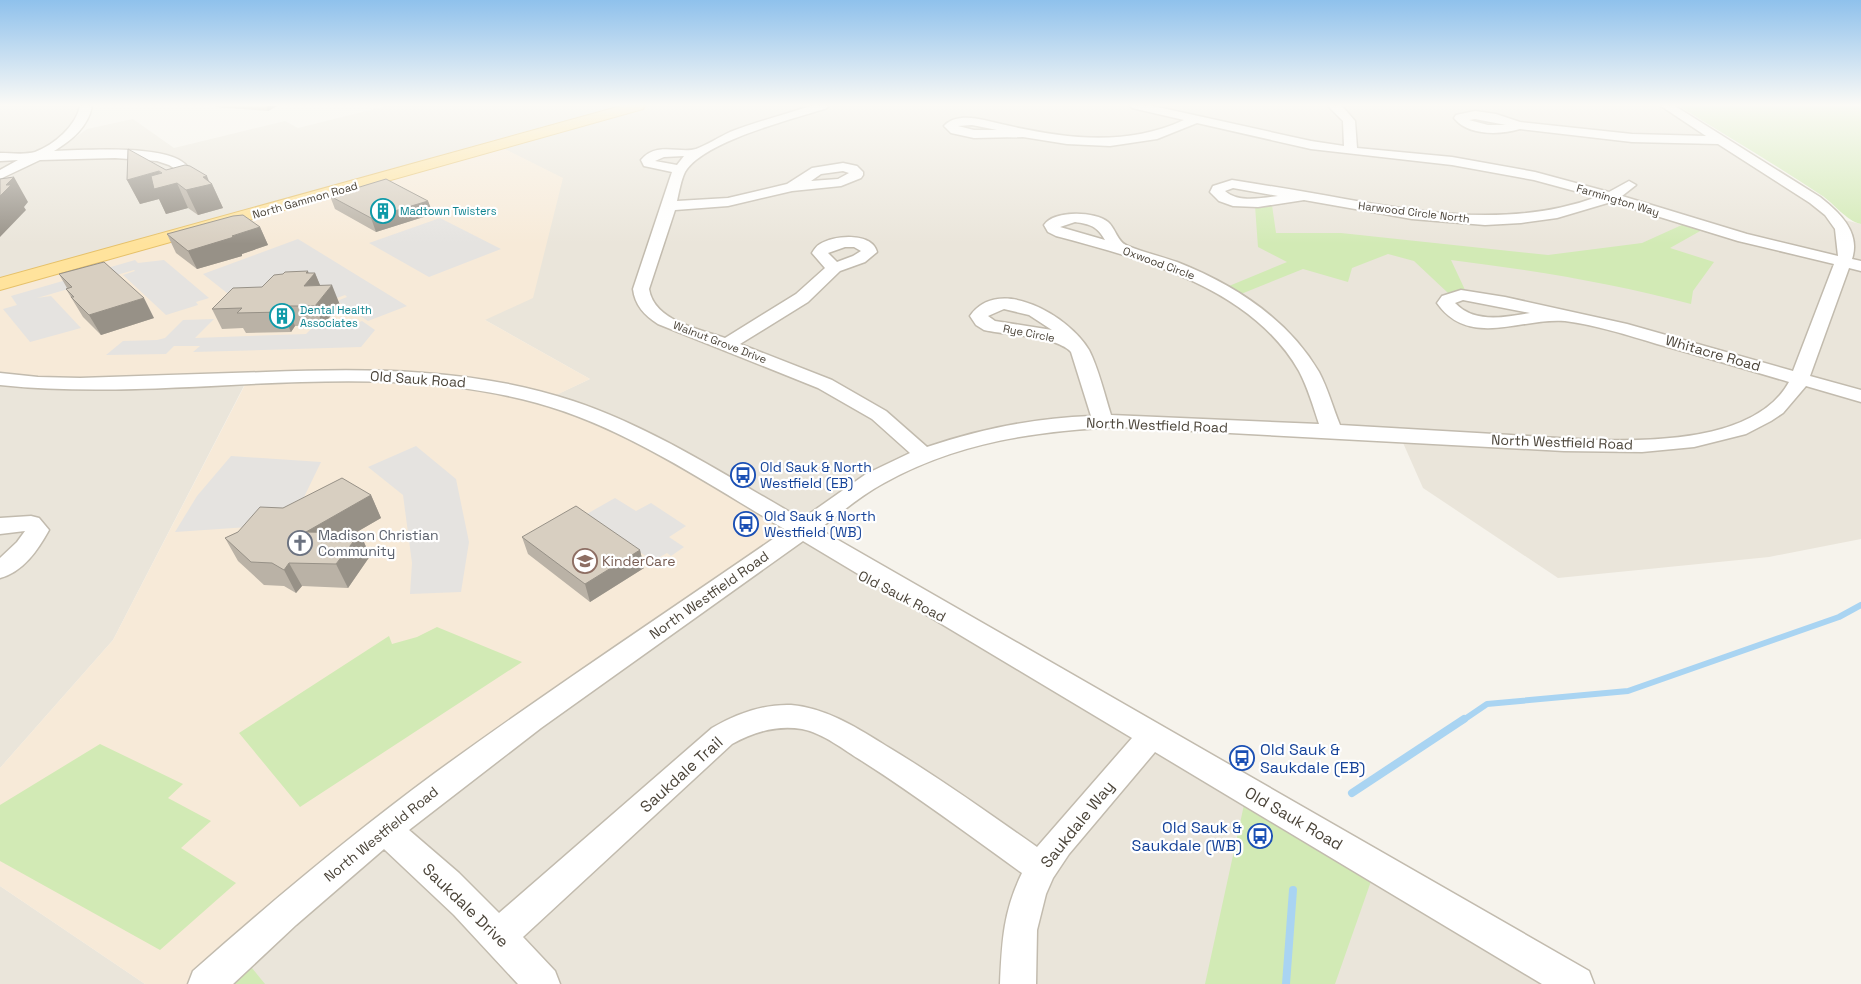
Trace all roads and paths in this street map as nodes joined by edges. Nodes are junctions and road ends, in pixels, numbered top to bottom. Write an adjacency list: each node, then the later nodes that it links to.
1 (39, 152): 6 (street)
2 (473, 152): 19 (main road, North Gammon Road)
3 (1351, 152): 14 (street, Farmington Way)
4 (1740, 152): 17 (street, North Westfield Road)
5 (697, 153): 8 (street, Walnut Grove Drive); 8 (street)
6 (33, 156): 7 (street); 9 (street); 10 (street)
7 (0, 157)
8 (680, 169): 15 (street, Walnut Grove Drive)
9 (0, 175)
10 (189, 179)
11 (1629, 185): 14 (street, Harwood Circle North)
12 (792, 187): 15 (street)
13 (1304, 196): 13 (street); 14 (street, Harwood Circle North)
14 (1611, 197): 17 (street, Farmington Way)
15 (668, 206): 22 (street, Walnut Grove Drive)
16 (1118, 248): 27 (street, Oxwood Circle)
17 (1853, 264): 24 (street, North Westfield Road)
18 (834, 268): 22 (street)
19 (0, 284)
20 (1564, 316): 20 (street, Whitacre Road); 24 (street, Whitacre Road)
21 (1074, 344): 26 (street, Rye Circle)
22 (727, 345): 28 (street, Walnut Grove Drive)
23 (0, 378): 30 (street, Old Sauk Road)
24 (1799, 378): 25 (street, Whitacre Road); 27 (street, North Westfield Road)
25 (1861, 396)
26 (1103, 422): 27 (street, North Westfield Road); 28 (street, North Westfield Road)
27 (1332, 431)
28 (924, 455): 30 (street, North Westfield Road)
29 (0, 526): 31 (street)
30 (802, 530): 32 (street, Old Sauk Road); 33 (street, North Westfield Road)
31 (0, 570)
32 (1152, 735): 34 (street, Saukdale Way); 39 (street, Old Sauk Road)
33 (384, 830): 35 (street, Saukdale Drive); 36 (street, North Westfield Road)
34 (1041, 868): 35 (street, Saukdale Trail); 38 (street, Saukdale Way)
35 (499, 936): 37 (street, Saukdale Drive)
36 (206, 984)
37 (542, 984)
38 (1018, 984)
39 (1576, 984)

